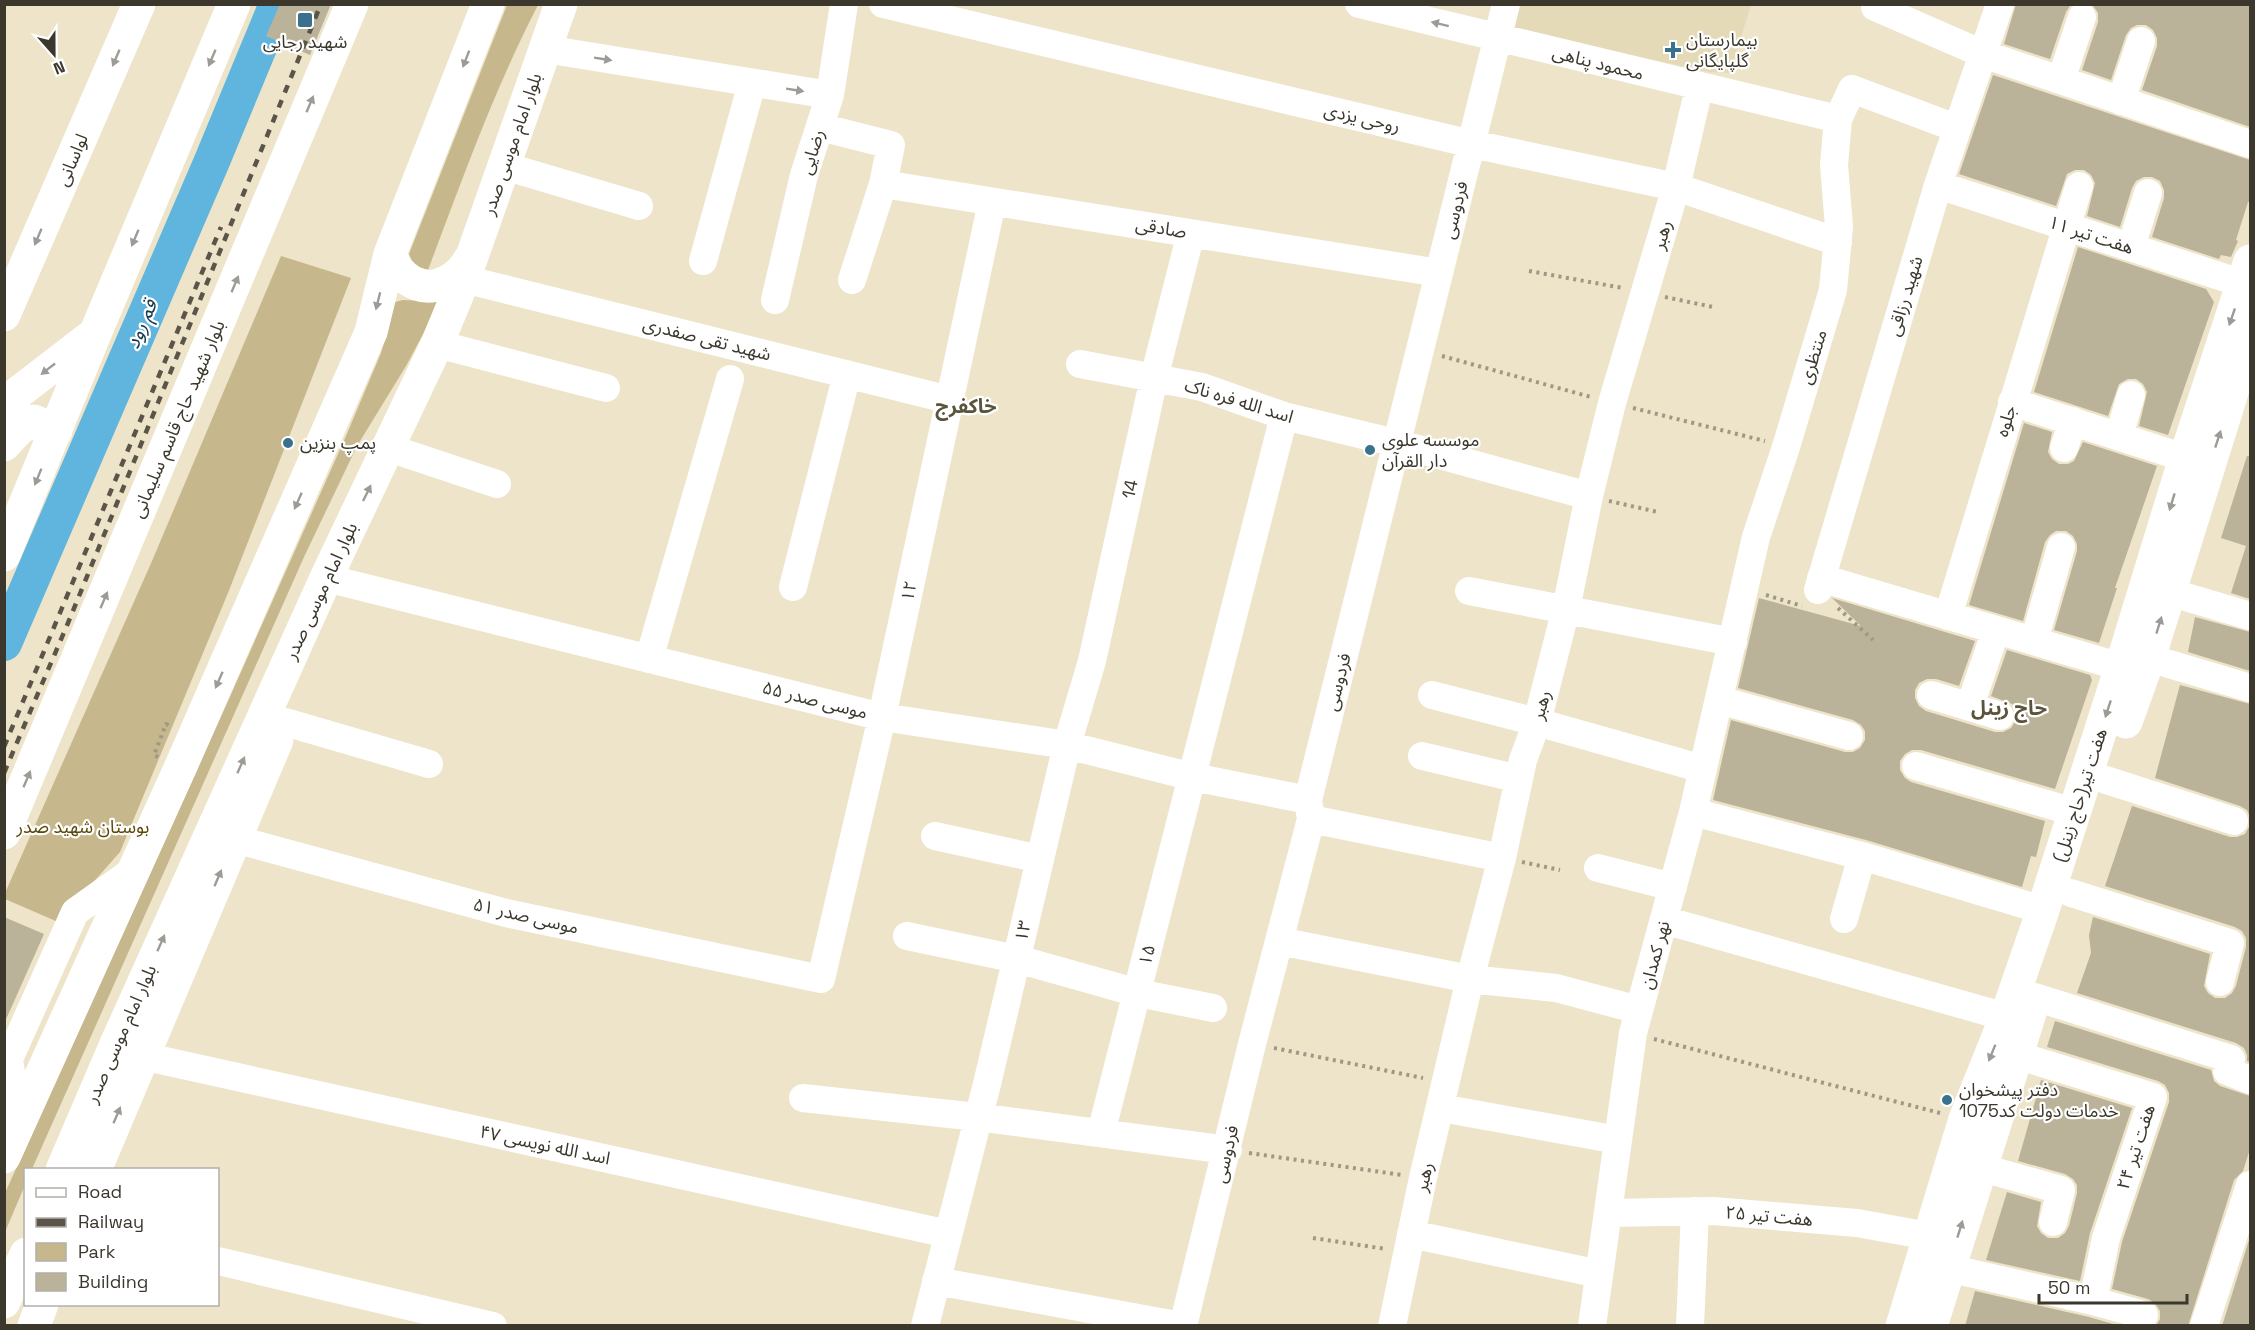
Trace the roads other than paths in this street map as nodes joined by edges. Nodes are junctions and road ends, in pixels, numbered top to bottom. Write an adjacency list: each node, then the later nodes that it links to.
1 (140, 4): 46 (main road, لواسانی, one-way to 46)
2 (234, 4): 47 (main road, one-way to 47)
3 (352, 4): 105 (main road, بلوار شهید حاج قاسم سلیمانی, one-way to 3)
4 (488, 4): 39 (main road, one-way to 39)
5 (561, 4): 15 (main road, بلوار امام موسی صدر)
6 (844, 4): 20 (street, رضایی)
7 (883, 4): 25 (street, روحی یزدی)
8 (1359, 4): 13 (street, محمود پناهی, one-way to 8)
9 (1506, 4): 13 (street, فردوسی)
10 (2000, 4): 16 (street, شهید رزاقی)
11 (1875, 7): 16 (street)
12 (2082, 17): 17 (street)
13 (1497, 38): 19 (street, محمود پناهی); 25 (street, فردوسی)
14 (2141, 41): 21 (street)
15 (545, 50): 18 (street, one-way to 18); 27 (main road, بلوار امام موسی صدر)
16 (1983, 54): 17 (street); 24 (street, شهید رزاقی)
17 (2061, 80): 21 (street)
18 (752, 83): 20 (street, one-way to 20); 40 (street)
19 (1699, 87): 22 (street, محمود پناهی); 31 (street, رهبر)
20 (830, 95): 23 (street, رضایی)
21 (2121, 101): 26 (street)
22 (1838, 119): 24 (street); 37 (street, منتظری)
23 (820, 127): 28 (street); 45 (street, رضایی)
24 (1956, 128): 29 (street, شهید رزاقی)
25 (1472, 144): 31 (street, روحی یزدی); 42 (street, فردوسی)
26 (2250, 144)
27 (504, 166): 34 (street); 41 (main road, بلوار امام موسی صدر)
28 (883, 184): 33 (street, صادقی); 44 (street)
29 (1938, 185): 35 (street, هفت تیر ۱۱); 76 (street, شهید رزاقی)
30 (2079, 186): 35 (street, جلوه)
31 (1676, 187): 37 (street, روحی یزدی); 67 (street, رهبر)
32 (2148, 193): 38 (street)
33 (992, 202): 36 (street, صادقی); 56 (street, ۱۲)
34 (639, 206)
35 (2066, 227): 38 (street, هفت تیر ۱۱); 57 (street, جلوه)
36 (1191, 233): 42 (street, صادقی); 52 (street, 14)
37 (1838, 242): 72 (street, منتظری)
38 (2130, 248): 43 (street, هفت تیر ۱۱)
39 (390, 254): 41 (main road); 137 (main road, one-way to 137)
40 (703, 261)
41 (468, 268): 49 (main road, بلوار امام موسی صدر); 51 (street, شهید تقی صفدری)
42 (1439, 273): 62 (street, فردوسی)
43 (2247, 273): 65 (main road, هفت تیر(حاج زینل), one-way to 65)
44 (852, 280)
45 (775, 300)
46 (4, 315)
47 (95, 334): 58 (main road, one-way to 58); 60 (main road)
48 (2250, 335): 74 (main road, هفت تیر(حاج زینل), one-way to 48)
49 (437, 344): 54 (street); 64 (main road, بلوار امام موسی صدر)
50 (1080, 364): 52 (street, اسد الله فره ناک)
51 (847, 374): 56 (street, شهید تقی صفدری); 71 (street)
52 (1154, 378): 59 (street, اسد الله فره ناک); 93 (street, 14)
53 (730, 379): 81 (street)
54 (606, 388)
55 (2131, 395): 61 (street)
56 (950, 400): 89 (street, ۱۲)
57 (2012, 402): 61 (street); 76 (street, جلوه)
58 (4, 410)
59 (1284, 416): 62 (street, اسد الله فره ناک); 98 (street, ۱۵)
60 (56, 431): 63 (main road); 69 (main road, one-way to 69)
61 (2119, 436): 65 (street)
62 (1396, 443): 67 (street, اسد الله فره ناک); 101 (street, فردوسی)
63 (4, 446)
64 (389, 448): 66 (street); 70 (main road, بلوار امام موسی صدر, one-way to 64)
65 (2185, 458): 82 (main road, هفت تیر(حاج زینل), one-way to 82)
66 (497, 484)
67 (1589, 496): 75 (street, رهبر)
68 (2061, 547): 80 (street)
69 (4, 555)
70 (326, 578): 81 (street, موسی صدر ۵۵); 90 (main road); 139 (main road, بلوار امام موسی صدر, one-way to 70)
71 (793, 587)
72 (1745, 589): 79 (street, نهر کمدان)
73 (1469, 591): 75 (street)
74 (2169, 592): 77 (street); 82 (main road, هفت تیر(حاج زینل), one-way to 74)
75 (1566, 609): 79 (street); 91 (street, رهبر)
76 (1948, 616): 78 (street)
77 (2250, 616)
78 (1996, 630): 80 (street); 87 (street)
79 (1733, 642): 86 (street, نهر کمدان)
80 (2034, 642): 82 (street)
81 (649, 659): 89 (street, موسی صدر ۵۵)
82 (2135, 662): 83 (street); 100 (main road, هفت تیر(حاج زینل)); 103 (main road, هفت تیر(حاج زینل), one-way to 103)
83 (2250, 688)
84 (1432, 695): 91 (street)
85 (1931, 695): 87 (street)
86 (1719, 700): 92 (street); 97 (street, نهر کمدان)
87 (1970, 706): 88 (street)
88 (2000, 716)
89 (882, 717): 93 (street, موسی صدر ۵۵); 120 (street, ۱۲)
90 (285, 722): 95 (street); 107 (main road)
91 (1544, 724): 97 (street); 99 (street, رهبر)
92 (1850, 736)
93 (1067, 745): 98 (street, موسی صدر ۵۵); 110 (street, ۱۳)
94 (1422, 756): 99 (street)
95 (429, 764)
96 (1916, 766): 103 (street)
97 (1703, 769): 102 (street, نهر کمدان)
98 (1192, 777): 101 (street, موسی صدر ۵۵); 123 (street, ۱۵)
99 (1519, 779): 109 (street, رهبر)
100 (2106, 780): 104 (street); 113 (main road, هفت تیر(حاج زینل))
101 (1310, 809): 109 (street, موسی صدر ۵۵); 118 (street, فردوسی)
102 (1693, 812): 108 (street); 112 (street, نهر کمدان)
103 (2074, 812): 114 (main road, هفت تیر(حاج زینل))
104 (2234, 821)
105 (4, 833)
106 (935, 836): 110 (street)
107 (235, 839): 120 (street, موسی صدر ۵۱); 129 (main road, one-way to 107)
108 (1862, 856): 114 (street); 115 (street)
109 (1502, 858): 121 (street, رهبر)
110 (1041, 859): 119 (street, ۱۳)
111 (1599, 868): 112 (street)
112 (1673, 887): 116 (street, نهر کمدان)
113 (2070, 893): 122 (street); 124 (main road, هفت تیر(حاج زینل))
114 (2043, 910): 126 (main road, هفت تیر(حاج زینل))
115 (1844, 919)
116 (1664, 920): 126 (street); 127 (street, نهر کمدان)
117 (907, 936): 119 (street)
118 (1279, 941): 121 (street); 136 (street, فردوسی)
119 (1017, 959): 123 (street); 133 (street, ۱۳)
120 (821, 979)
121 (1470, 979): 127 (street); 131 (street, رهبر)
122 (2220, 982)
123 (1137, 993): 125 (street); 134 (street, ۱۵)
124 (2035, 997): 128 (main road, هفت تیر(حاج زینل)); 130 (street)
125 (1213, 1008)
126 (2006, 1017): 146 (main road, هفت تیر(حاج زینل), one-way to 146)
127 (1636, 1022): 135 (street, نهر کمدان)
128 (2016, 1055): 138 (main road, هفت تیر(حاج زینل)); 153 (street, هفت تیر ۲۴)
129 (142, 1056): 140 (main road, one-way to 129); 145 (street, ۴۷ اسد الله نویسی)
130 (2250, 1080)
131 (1444, 1095): 135 (street); 147 (street, رهبر)
132 (803, 1098): 133 (street)
133 (977, 1117): 134 (street); 145 (street, ۱۳)
134 (1101, 1133): 136 (street)
135 (1618, 1140): 143 (street, نهر کمدان)
136 (1228, 1150): 160 (street, فردوسی)
137 (4, 1157)
138 (1979, 1167): 144 (street); 150 (main road, هفت تیر(حاج زینل), one-way to 138)
139 (63, 1168)
140 (96, 1168)
141 (2248, 1202): 166 (street)
142 (1695, 1211): 143 (street, هفت تیر ۲۵); 146 (street, هفت تیر ۲۵); 163 (street)
143 (1608, 1213): 151 (street, نهر کمدان)
144 (2053, 1222)
145 (948, 1234): 152 (street, ۱۳)
146 (1929, 1236): 164 (main road, هفت تیر(حاج زینل))
147 (1409, 1243): 151 (street); 161 (street, رهبر)
148 (24, 1258): 154 (main road)
149 (219, 1261): 158 (street)
150 (1948, 1268): 153 (street); 165 (main road, هفت تیر(حاج زینل))
151 (1599, 1274): 162 (street, نهر کمدان)
152 (936, 1281): 159 (street, ۱۳); 160 (street)
153 (2093, 1301): 156 (street)
154 (4, 1302)
155 (42, 1306): 157 (main road)
156 (2144, 1315)
157 (34, 1326)
158 (493, 1326)
159 (925, 1326)
160 (1183, 1326)
161 (1392, 1326)
162 (1592, 1326)
163 (1690, 1326)
164 (1902, 1326)
165 (1930, 1326)
166 (2204, 1326)

